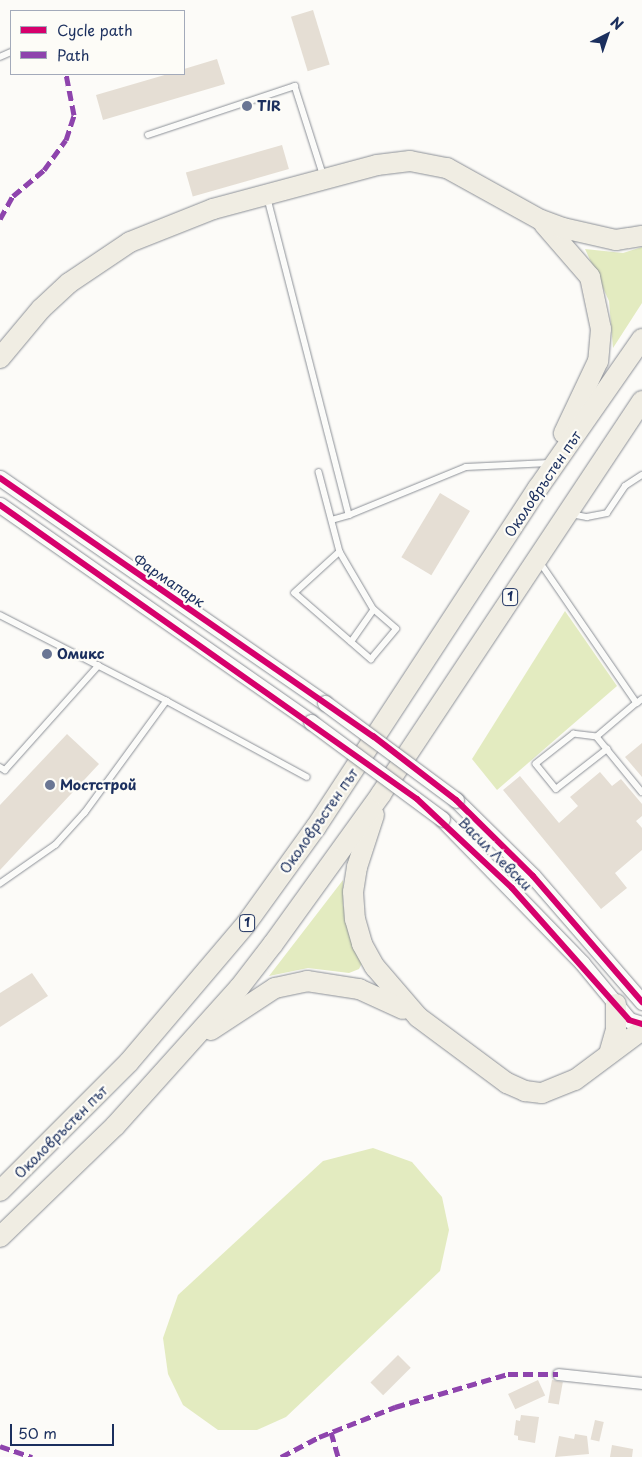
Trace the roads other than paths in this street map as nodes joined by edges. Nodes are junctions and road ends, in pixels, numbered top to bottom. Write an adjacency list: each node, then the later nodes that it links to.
1 (148, 135): 2 (lane)
2 (324, 178): 3 (highway); 4 (highway)
3 (266, 194): 7 (highway); 16 (lane)
4 (541, 220): 5 (highway); 9 (highway)
5 (642, 236)
6 (642, 339): 13 (highway, Околовръстен път / 1)
7 (0, 358)
8 (642, 401): 15 (highway, 1)
9 (549, 463): 13 (highway); 16 (lane)
10 (319, 472): 17 (lane)
11 (642, 475): 15 (lane)
12 (0, 478): 26 (street, Фармапарк)
13 (538, 488): 41 (highway, Околовръстен път / 1)
14 (0, 505): 35 (street, Васил Левски, bridge)
15 (566, 513): 19 (highway, 1)
16 (349, 515): 17 (lane)
17 (332, 520): 18 (lane)
18 (340, 552): 20 (lane); 22 (lane)
19 (537, 557): 24 (lane); 32 (highway, 1)
20 (374, 610): 22 (lane); 22 (lane)
21 (0, 616): 23 (lane)
22 (352, 642)
23 (98, 666): 25 (lane); 29 (lane)
24 (639, 701): 27 (lane)
25 (167, 702): 30 (lane); 33 (lane)
26 (325, 703): 34 (street, Васил Левски, bridge)
27 (597, 737): 28 (lane); 28 (lane)
28 (607, 749): 31 (lane)
29 (0, 767)
30 (307, 777)
31 (642, 792)
32 (380, 794): 36 (highway); 39 (highway, 1)
33 (0, 884)
34 (642, 1002)
35 (616, 1004): 37 (street, Васил Левски); 40 (highway)
36 (418, 1016): 39 (highway); 40 (highway)
37 (642, 1024)
38 (642, 1030): 40 (highway)
39 (192, 1042): 42 (highway, 1)
40 (609, 1054)
41 (0, 1192)
42 (0, 1237)
43 (558, 1374): 44 (street)
44 (642, 1382)

